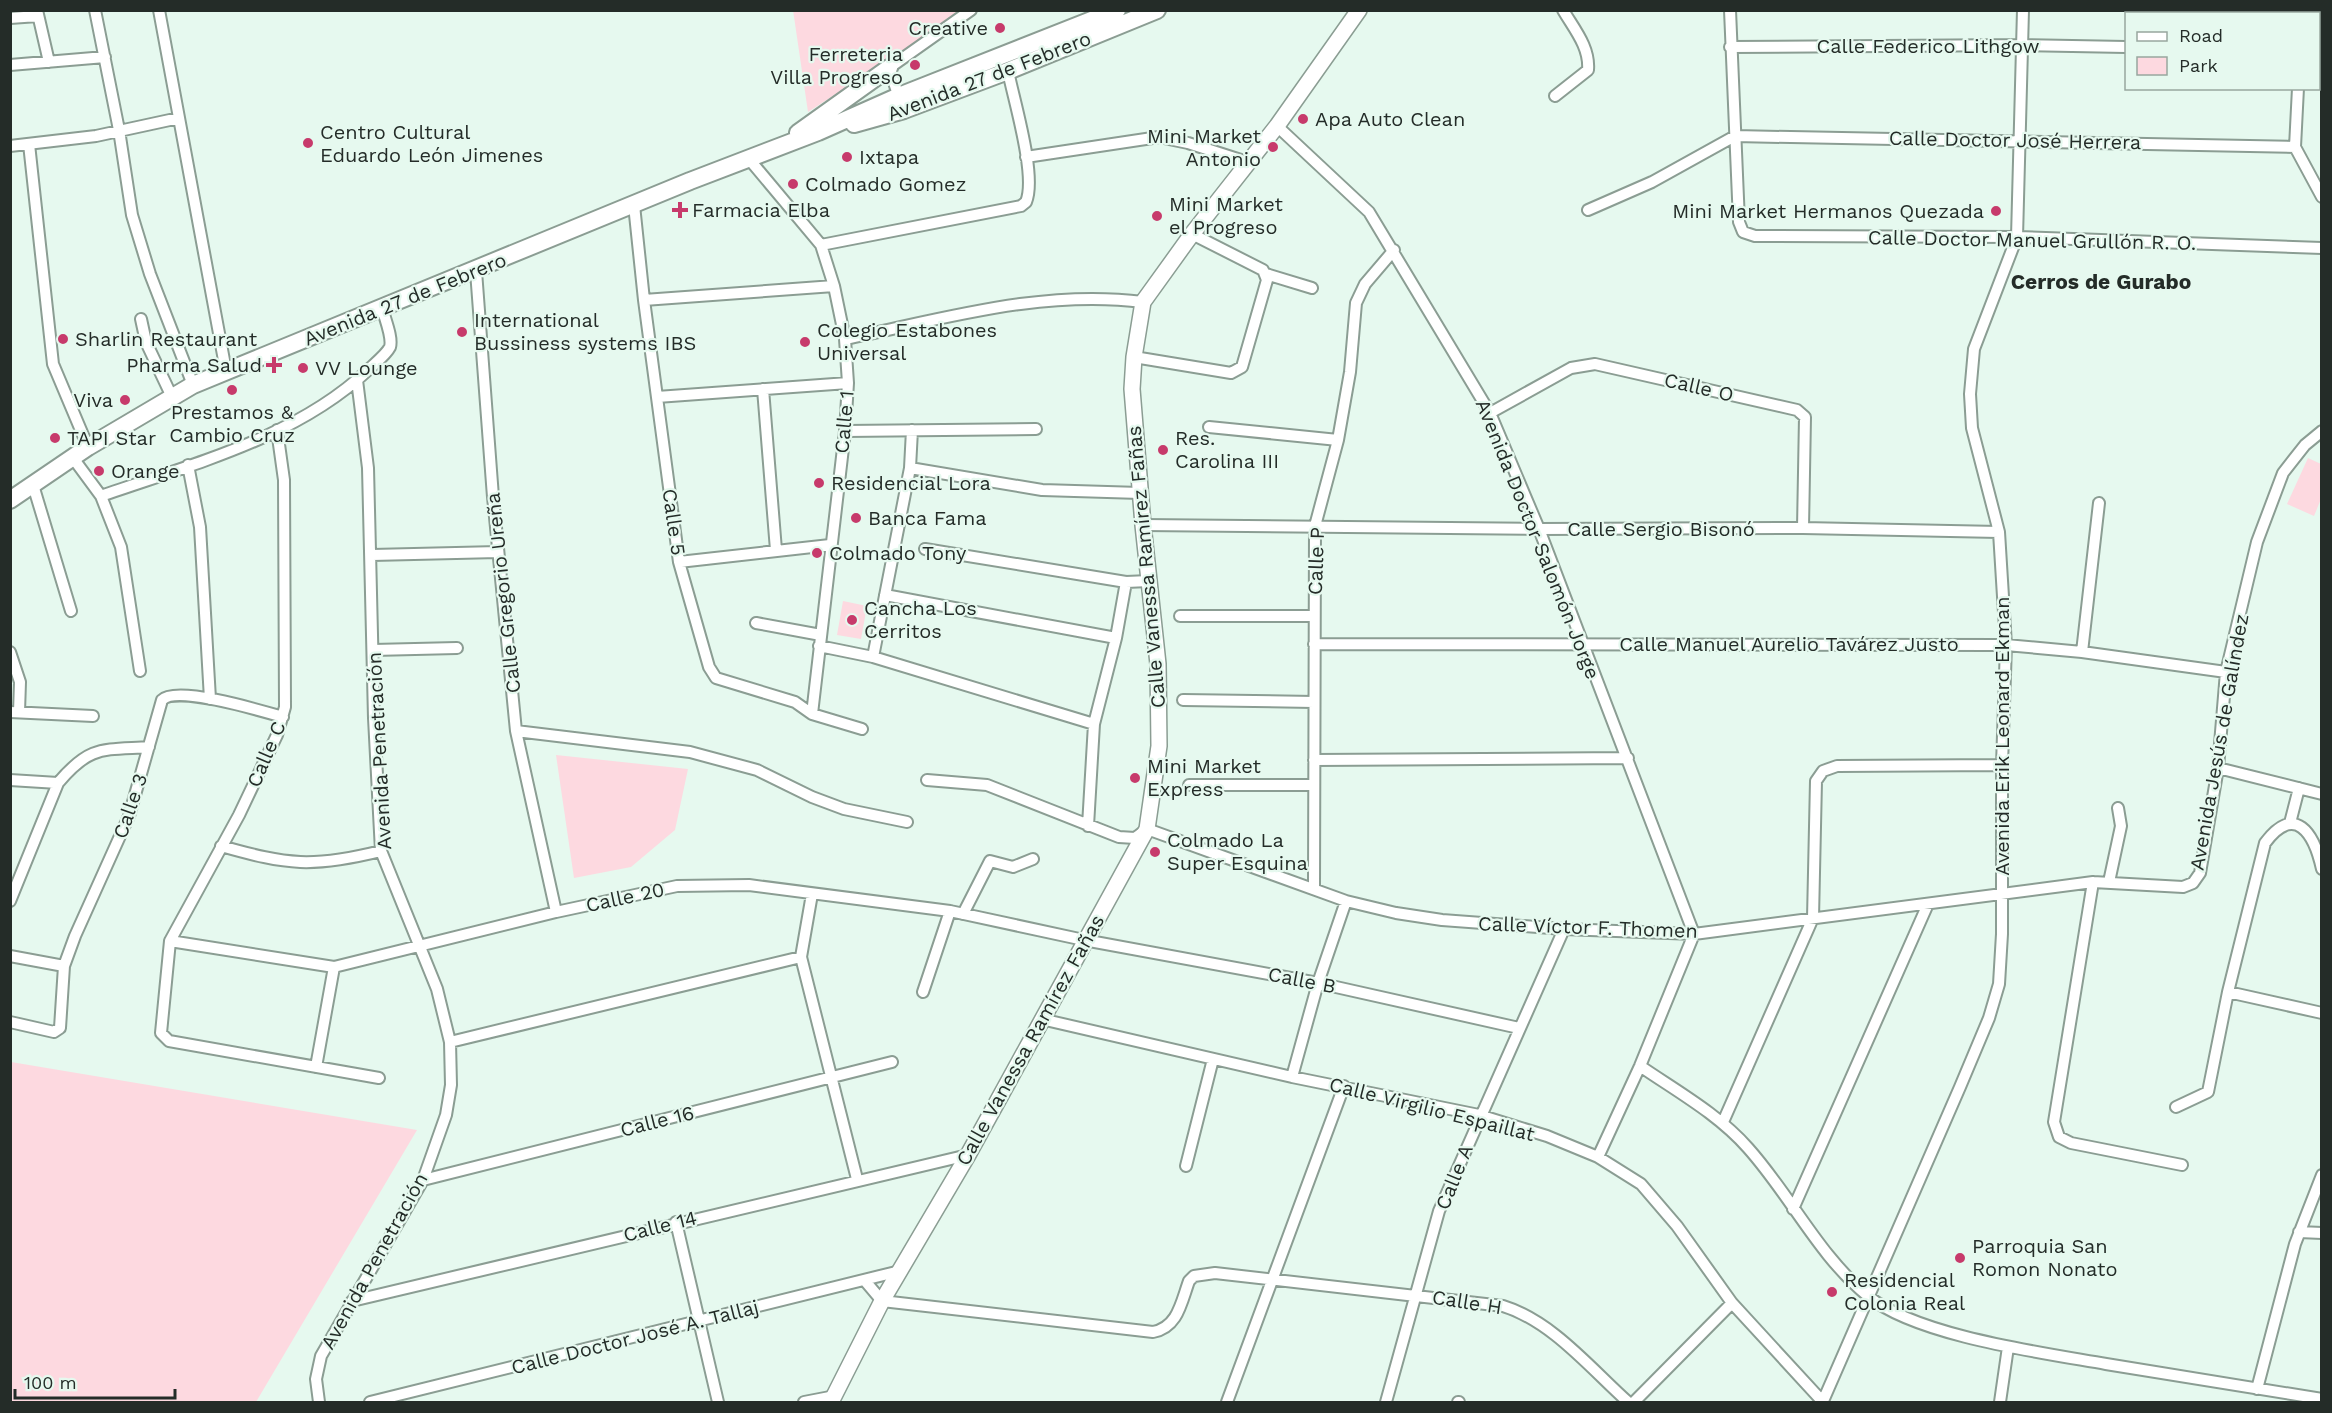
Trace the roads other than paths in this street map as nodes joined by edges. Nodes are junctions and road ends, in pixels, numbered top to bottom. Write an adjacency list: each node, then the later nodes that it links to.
1 (95, 10): 15 (street)
2 (159, 10): 23 (street)
3 (971, 10): 18 (street)
4 (1117, 10): 22 (main road, Avenida 27 de Febrero)
5 (1157, 10): 19 (main road, Avenida 27 de Febrero)
6 (1359, 10): 24 (street, Calle Vanessa Ramírez Fañas)
7 (1563, 10): 21 (street)
8 (1730, 10): 13 (street)
9 (2023, 10): 12 (street, Avenida Erik Leonard Ekman)
10 (37, 13): 11 (street); 16 (street)
11 (10, 18)
12 (2022, 45): 13 (street, Calle Federico Lithgow); 14 (street, Calle Federico Lithgow); 27 (street, Avenida Erik Leonard Ekman)
13 (1730, 47): 26 (street)
14 (2125, 47)
15 (105, 57): 16 (street); 25 (street)
16 (49, 62): 17 (street)
17 (10, 66)
18 (889, 68): 22 (street); 31 (main road)
19 (1008, 71): 22 (main road, Avenida 27 de Febrero); 32 (street)
20 (2298, 90): 30 (street)
21 (1555, 96)
22 (901, 103): 31 (main road, Avenida 27 de Febrero)
23 (179, 118): 25 (street); 53 (street)
24 (1277, 126): 34 (street, Calle Vanessa Ramírez Fañas); 42 (street, Avenida Doctor Salomón Jorge)
25 (119, 130): 28 (street); 56 (street)
26 (1735, 136): 27 (street, Calle Doctor José Herrera); 37 (street); 39 (street, Calle Doctor Manuel Grullón R. O.)
27 (2020, 140): 30 (street, Calle Doctor José Herrera); 39 (street, Avenida Erik Leonard Ekman)
28 (29, 144): 29 (street); 68 (street)
29 (10, 146)
30 (2295, 147): 35 (street)
31 (778, 148): 33 (main road, Avenida 27 de Febrero)
32 (1026, 156): 34 (street); 40 (street)
33 (749, 159): 36 (main road, Avenida 27 de Febrero); 40 (street, Calle 1)
34 (1247, 162): 38 (street, Calle Vanessa Ramírez Fañas)
35 (2322, 197)
36 (634, 205): 43 (main road, Avenida 27 de Febrero); 47 (street, Calle 5)
37 (1588, 210)
38 (1192, 234): 44 (street); 48 (street, Calle Vanessa Ramírez Fañas)
39 (2017, 237): 41 (street, Calle Doctor Manuel Grullón R. O.); 81 (street, Avenida Erik Leonard Ekman)
40 (822, 245): 45 (street, Calle 1)
41 (2322, 248)
42 (1394, 250): 60 (street, Avenida Doctor Salomón Jorge); 67 (street, Calle P)
43 (476, 271): 49 (main road, Avenida 27 de Febrero); 85 (street, Calle Gregorio Ureña)
44 (1266, 274): 46 (street); 52 (street)
45 (834, 286): 47 (street); 51 (street, Calle 1)
46 (1312, 288)
47 (644, 300): 58 (street, Calle 5)
48 (1143, 302): 51 (street); 52 (street, Calle Vanessa Ramírez Fañas)
49 (382, 307): 53 (main road, Avenida 27 de Febrero); 54 (street)
50 (141, 319): 59 (street)
51 (845, 339): 55 (street, Calle 1)
52 (1134, 357): 73 (street, Calle Vanessa Ramírez Fañas)
53 (226, 371): 56 (main road, Avenida 27 de Febrero)
54 (357, 380): 63 (street); 86 (street, Avenida Penetración)
55 (848, 383): 57 (street); 65 (street, Calle 1)
56 (193, 386): 59 (main road, Avenida 27 de Febrero)
57 (763, 389): 58 (street); 84 (street)
58 (657, 397): 87 (street, Calle 5)
59 (172, 398): 68 (main road, Avenida 27 de Febrero)
60 (1490, 413): 79 (street, Calle O); 80 (street, Avenida Doctor Salomón Jorge)
61 (1209, 427): 67 (street)
62 (1036, 429): 64 (street)
63 (278, 430): 70 (street); 113 (street, Calle C)
64 (912, 430): 65 (street); 71 (street)
65 (844, 431): 82 (street, Calle 1)
66 (2322, 431): 106 (street, Avenida Jesús de Galíndez)
67 (1338, 440): 78 (street, Calle P)
68 (88, 447): 69 (main road, Avenida 27 de Febrero)
69 (73, 458): 72 (main road, Avenida 27 de Febrero); 74 (street)
70 (188, 465): 74 (street); 107 (street)
71 (910, 468): 73 (street); 90 (street)
72 (33, 485): 75 (main road, Avenida 27 de Febrero); 91 (street)
73 (1140, 493): 77 (street, Calle Vanessa Ramírez Fañas)
74 (101, 496): 105 (street)
75 (10, 500)
76 (2099, 503): 103 (street)
77 (1143, 525): 78 (street, Calle Sergio Bisonó); 88 (street, Calle Vanessa Ramírez Fañas)
78 (1315, 526): 80 (street, Calle Sergio Bisonó); 93 (street, Calle P)
79 (1803, 528): 80 (street, Calle Sergio Bisonó); 81 (street, Calle Sergio Bisonó)
80 (1539, 529): 98 (street, Avenida Doctor Salomón Jorge)
81 (1999, 532): 99 (street, Avenida Erik Leonard Ekman)
82 (830, 545): 84 (street); 96 (street, Calle 1)
83 (925, 549): 89 (street)
84 (776, 550): 87 (street)
85 (498, 552): 86 (street); 116 (street, Calle Gregorio Ureña)
86 (372, 555): 101 (street, Avenida Penetración)
87 (679, 562): 111 (street, Calle 5)
88 (1149, 581): 89 (street); 133 (street, Calle Vanessa Ramírez Fañas)
89 (1126, 582): 95 (street)
90 (885, 595): 95 (street); 104 (street)
91 (71, 611)
92 (1180, 616): 93 (street)
93 (1314, 616): 97 (street, Calle P)
94 (756, 623): 96 (street)
95 (1116, 638): 114 (street)
96 (820, 641): 104 (street); 111 (street, Calle 1)
97 (1314, 644): 98 (street, Calle Manuel Aurelio Tavárez Justo); 109 (street, Calle P)
98 (1582, 644): 99 (street, Calle Manuel Aurelio Tavárez Justo); 118 (street, Avenida Doctor Salomón Jorge)
99 (2006, 645): 103 (street, Calle Manuel Aurelio Tavárez Justo); 120 (street, Avenida Erik Leonard Ekman)
100 (457, 648): 101 (street)
101 (373, 650): 135 (street, Avenida Penetración)
102 (10, 652): 110 (street)
103 (2082, 652): 106 (street, Calle Manuel Aurelio Tavárez Justo)
104 (873, 657): 114 (street)
105 (140, 671)
106 (2226, 672): 121 (street, Avenida Jesús de Galíndez)
107 (210, 699): 113 (street, Calle 3); 117 (street, Calle 3)
108 (1183, 700): 109 (street)
109 (1314, 702): 119 (street, Calle P)
110 (15, 712): 112 (street)
111 (812, 714): 115 (street, Calle 5)
112 (93, 716)
113 (283, 717): 134 (street, Calle C)
114 (1094, 724): 132 (street)
115 (862, 729)
116 (516, 730): 130 (street); 148 (street, Calle Gregorio Ureña)
117 (149, 747): 124 (street); 158 (street, Calle 3)
118 (1628, 758): 119 (street); 152 (street, Avenida Doctor Salomón Jorge)
119 (1314, 760): 126 (street, Calle P)
120 (2002, 765): 142 (street, Avenida Erik Leonard Ekman); 150 (street)
121 (2218, 768): 127 (street); 140 (street, Avenida Jesús de Galíndez)
122 (10, 780): 124 (street)
123 (927, 780): 132 (street)
124 (57, 783): 144 (street)
125 (1189, 785): 126 (street)
126 (1314, 785): 141 (street, Calle P)
127 (2299, 788): 128 (street); 131 (street)
128 (2322, 794)
129 (2118, 808): 139 (street)
130 (907, 822)
131 (2290, 823): 137 (street); 162 (street)
132 (1088, 826): 133 (street)
133 (1147, 829): 141 (street, Calle Víctor F. Thomen); 153 (street, Calle Vanessa Ramírez Fañas)
134 (221, 846): 135 (street); 154 (street, Calle C)
135 (381, 851): 155 (street, Avenida Penetración)
136 (1033, 859): 149 (street)
137 (2322, 868)
138 (2093, 882): 139 (street, Calle Víctor F. Thomen); 142 (street, Calle Víctor F. Thomen); 181 (street)
139 (2109, 882): 140 (street, Calle Víctor F. Thomen)
140 (2183, 887)
141 (1314, 889): 145 (street, Calle Víctor F. Thomen)
142 (2002, 893): 146 (street, Calle Víctor F. Thomen); 194 (street, Avenida Erik Leonard Ekman)
143 (812, 894): 147 (street, Calle 20); 148 (street, Calle 20); 157 (street)
144 (10, 901)
145 (1346, 901): 151 (street, Calle Víctor F. Thomen); 160 (street)
146 (1928, 904): 150 (street, Calle Víctor F. Thomen); 186 (street)
147 (950, 911): 149 (street, Calle 20); 161 (street)
148 (556, 912): 155 (street, Calle 20)
149 (963, 914): 153 (street, Calle 20)
150 (1813, 918): 152 (street, Calle Víctor F. Thomen); 178 (street)
151 (1564, 929): 152 (street, Calle Víctor F. Thomen); 166 (street, Calle A)
152 (1694, 933): 170 (street)
153 (1084, 940): 160 (street, Calle B); 164 (street, Calle Vanessa Ramírez Fañas)
154 (170, 941): 159 (street, Calle 20); 171 (street, Calle C)
155 (420, 944): 159 (street, Calle 20); 167 (street, Avenida Penetración)
156 (10, 956): 158 (street)
157 (801, 957): 167 (street); 172 (street)
158 (64, 966): 165 (street, Calle 3)
159 (334, 967): 171 (street)
160 (1318, 983): 166 (street, Calle B); 173 (street)
161 (923, 992)
162 (2228, 992): 163 (street); 176 (street)
163 (2322, 1013)
164 (1041, 1019): 168 (street, Calle Virgilio Espaillat); 179 (street, Calle Vanessa Ramírez Fañas)
165 (10, 1022)
166 (1519, 1028): 177 (street, Calle A)
167 (450, 1042): 185 (street, Avenida Penetración)
168 (1213, 1059): 173 (street, Calle Virgilio Espaillat); 182 (street)
169 (892, 1062): 172 (street, Calle 16)
170 (1640, 1066): 178 (street); 180 (street)
171 (316, 1067): 174 (street)
172 (831, 1077): 184 (street); 185 (street, Calle 16)
173 (1292, 1077): 175 (street, Calle Virgilio Espaillat)
174 (379, 1078)
175 (1344, 1086): 177 (street, Calle Virgilio Espaillat); 191 (street)
176 (2176, 1107)
177 (1479, 1115): 180 (street, Calle Virgilio Espaillat); 193 (street, Calle A)
178 (1723, 1122): 186 (street)
179 (968, 1155): 184 (street, Calle 14); 190 (street, Calle Vanessa Ramírez Fañas)
180 (1598, 1156): 197 (street, Calle Virgilio Espaillat)
181 (2182, 1165)
182 (1186, 1166)
183 (2322, 1175): 188 (street)
184 (857, 1179): 187 (street, Calle 14)
185 (423, 1180): 195 (street, Avenida Penetración)
186 (1793, 1209): 194 (street)
187 (676, 1222): 195 (street, Calle 14); 198 (street)
188 (2299, 1232): 189 (street); 200 (street)
189 (2322, 1233)
190 (900, 1271): 192 (street, Calle Doctor José A. Tallaj); 196 (street, Calle Vanessa Ramírez Fañas)
191 (1273, 1280): 193 (street, Calle H); 196 (street, Calle H); 207 (street)
192 (866, 1282): 196 (street); 198 (street, Calle Doctor José A. Tallaj)
193 (1416, 1294): 208 (street, Calle A); 209 (street, Calle H)
194 (1869, 1297): 199 (street); 211 (street, Avenida Erik Leonard Ekman)
195 (352, 1301): 203 (street, Avenida Penetración)
196 (882, 1301): 201 (street, Calle Vanessa Ramírez Fañas)
197 (1732, 1303): 210 (street); 211 (street, Calle Virgilio Espaillat)
198 (699, 1321): 204 (street, Calle Doctor José A. Tallaj); 205 (street)
199 (2008, 1347): 200 (street); 212 (street)
200 (2257, 1389): 202 (street)
201 (833, 1399): 206 (street)
202 (2322, 1399)
203 (319, 1402)
204 (370, 1402)
205 (718, 1402)
206 (804, 1402)
207 (1227, 1402)
208 (1386, 1402)
209 (1628, 1402)
210 (1634, 1402)
211 (1823, 1402)
212 (2000, 1402)

